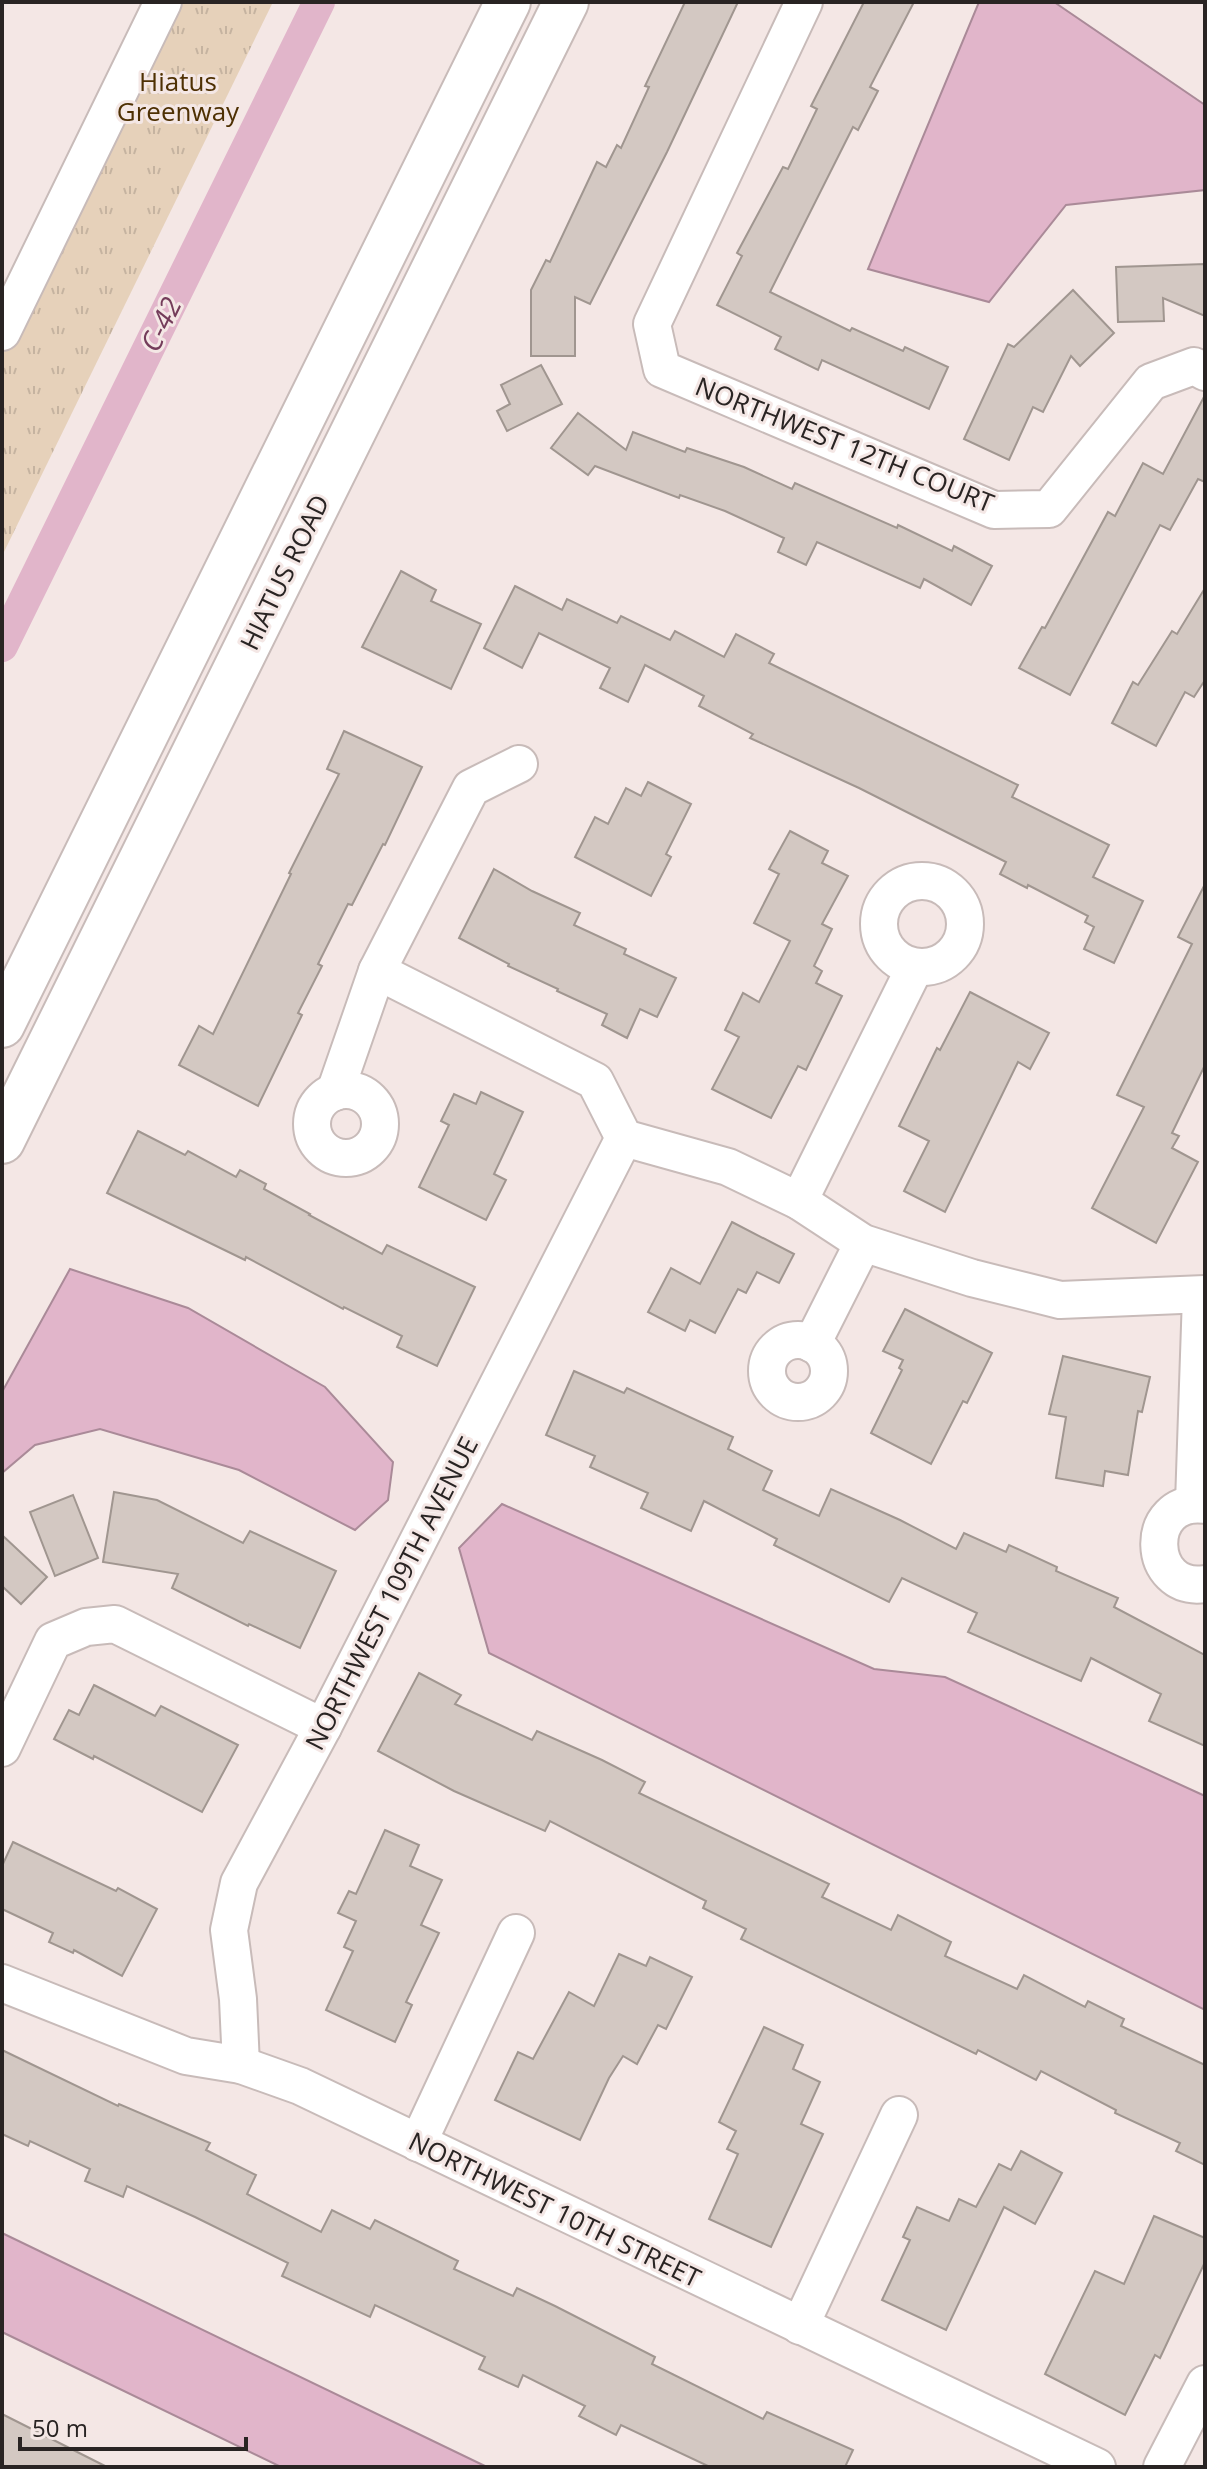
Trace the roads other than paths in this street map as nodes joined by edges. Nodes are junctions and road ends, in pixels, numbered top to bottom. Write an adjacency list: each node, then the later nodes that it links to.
1 (163, 2): 5 (street)
2 (508, 2): 10 (main road, HIATUS ROAD)
3 (566, 2): 13 (main road, HIATUS ROAD)
4 (804, 2): 6 (street, NORTHWEST 12TH COURT)
5 (2, 332)
6 (1205, 372)
7 (519, 764): 9 (street)
8 (915, 967): 14 (street)
9 (377, 971): 11 (street); 12 (street)
10 (2, 1025)
11 (335, 1092)
12 (624, 1138): 14 (street); 20 (street, NORTHWEST 109TH AVENUE)
13 (2, 1141)
14 (799, 1201): 15 (street)
15 (863, 1243): 16 (street); 17 (street)
16 (1203, 1295): 18 (street)
17 (812, 1344)
18 (1199, 1504): 19 (street)
19 (1205, 1584)
20 (323, 1727): 21 (street); 24 (street, NORTHWEST 109TH AVENUE)
21 (2, 1748)
22 (516, 1933): 26 (street)
23 (2, 1983): 24 (street, NORTHWEST 10TH STREET)
24 (241, 2065): 26 (street, NORTHWEST 10TH STREET)
25 (899, 2115): 27 (street)
26 (418, 2143): 27 (street, NORTHWEST 10TH STREET)
27 (800, 2326): 29 (street, NORTHWEST 10TH STREET)
28 (1205, 2384): 30 (street)
29 (1097, 2467)
30 (1162, 2467)

